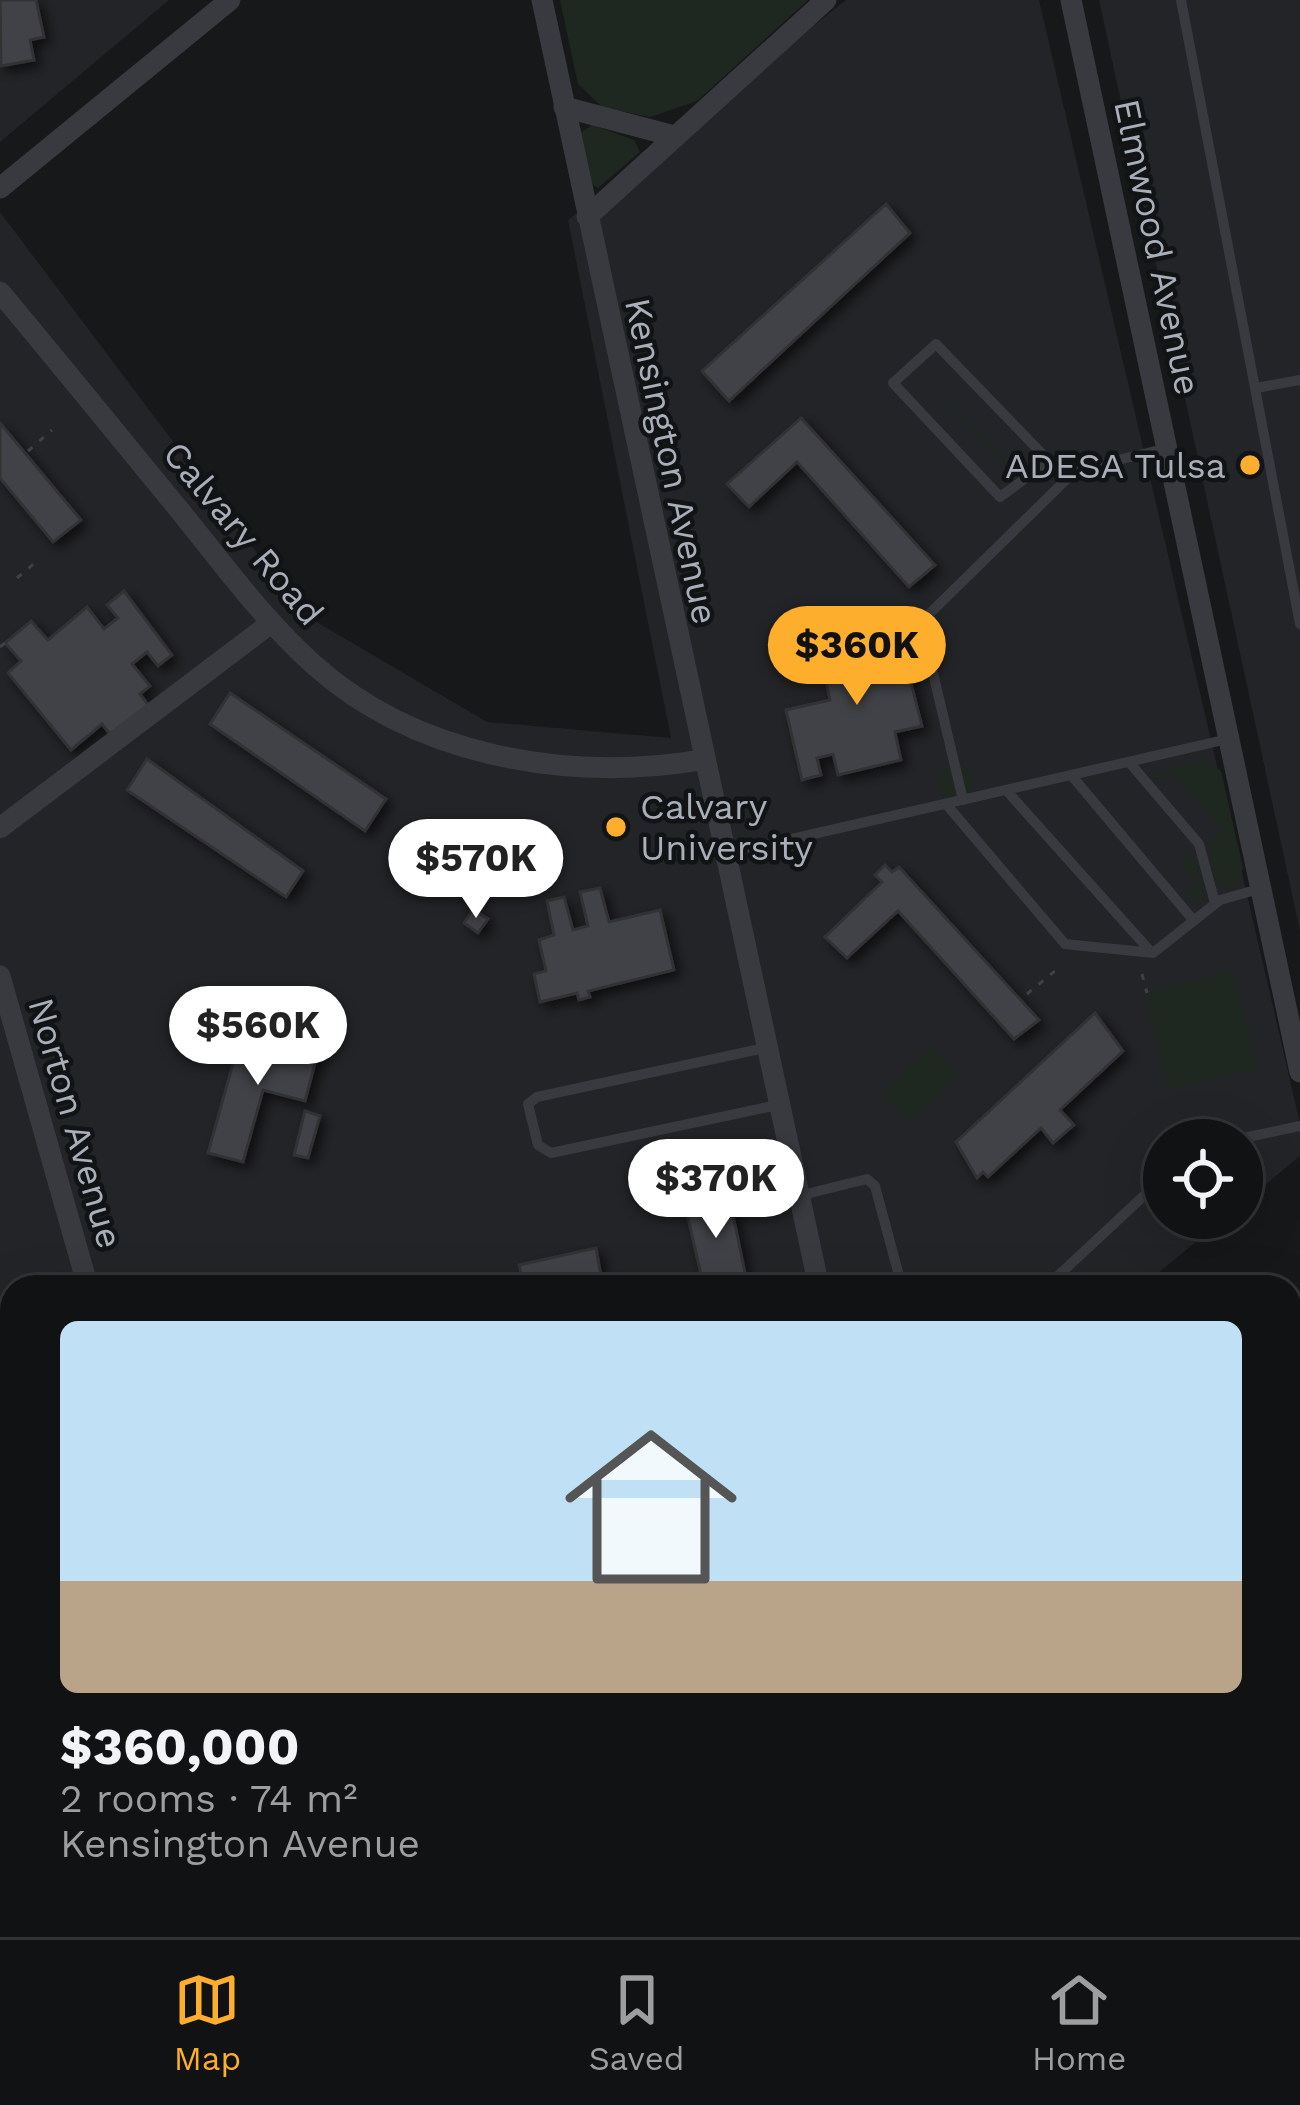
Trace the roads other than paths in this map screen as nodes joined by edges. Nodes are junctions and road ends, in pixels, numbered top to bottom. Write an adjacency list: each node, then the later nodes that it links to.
1 (230, 0): 8 (street)
2 (542, 0): 6 (street, Kensington Avenue)
3 (826, 0): 7 (street)
4 (1071, 0): 13 (street, Elmwood Avenue)
5 (1180, 0): 12 (lane)
6 (564, 107): 7 (street); 9 (street, Kensington Avenue)
7 (674, 136): 9 (street)
8 (0, 188)
9 (587, 217): 19 (street, Kensington Avenue)
10 (0, 292): 16 (street, Calvary Road)
11 (1300, 380): 12 (lane)
12 (1256, 388): 17 (lane)
13 (1168, 448): 15 (lane); 18 (street, Elmwood Avenue)
14 (1049, 460): 14 (lane); 15 (lane)
15 (1066, 479): 23 (lane)
16 (271, 623): 19 (street, Calvary Road); 25 (street)
17 (1300, 624)
18 (1228, 739): 20 (lane); 27 (street, Elmwood Avenue)
19 (701, 760): 26 (street, Kensington Avenue)
20 (1129, 762): 21 (lane); 28 (lane)
21 (1071, 775): 22 (lane); 29 (lane)
22 (1006, 790): 23 (lane); 30 (lane)
23 (963, 800): 24 (lane)
24 (946, 804): 26 (lane); 30 (lane)
25 (0, 828)
26 (723, 854): 32 (street, Kensington Avenue)
27 (1260, 889): 28 (lane); 33 (street, Elmwood Avenue)
28 (1215, 903): 29 (lane)
29 (1194, 921): 30 (lane)
30 (1153, 953)
31 (0, 976): 39 (street, Norton Avenue)
32 (765, 1048): 34 (street, Kensington Avenue); 34 (lane)
33 (1300, 1072)
34 (778, 1105): 37 (street, Kensington Avenue)
35 (1300, 1126): 36 (lane)
36 (1263, 1134)
37 (798, 1196): 40 (street, Kensington Avenue); 41 (lane)
38 (1143, 1197): 42 (lane)
39 (85, 1275)
40 (816, 1275)
41 (899, 1275)
42 (1059, 1275)

